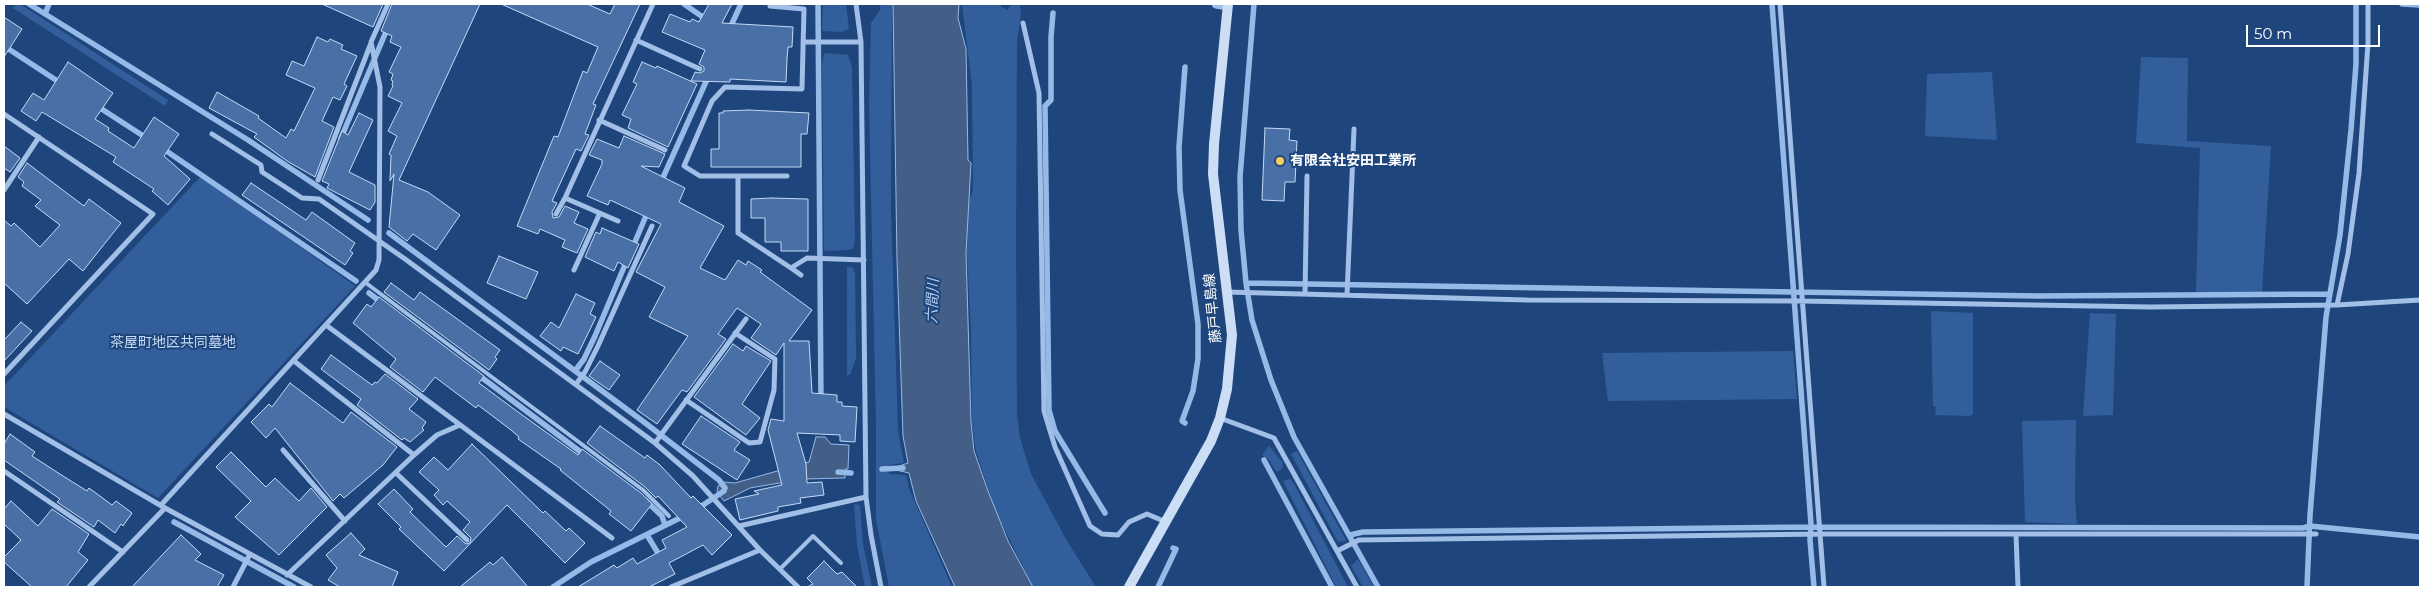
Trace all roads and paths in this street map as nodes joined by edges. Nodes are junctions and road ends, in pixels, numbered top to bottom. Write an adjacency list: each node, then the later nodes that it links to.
1 (388, 4): 11 (street)
2 (653, 4): 10 (street)
3 (856, 4): 13 (street)
4 (1216, 4): 6 (street)
5 (1780, 4): 40 (street)
6 (1228, 5): 37 (main road, 藤戸早島線)
7 (2368, 5): 42 (street)
8 (770, 6): 12 (street)
9 (1023, 23): 62 (street)
10 (636, 40): 14 (street); 16 (street)
11 (371, 42): 24 (street); 31 (street)
12 (803, 42): 13 (street); 23 (street)
13 (861, 42): 32 (street)
14 (700, 69)
15 (4, 114): 19 (street)
16 (599, 120): 20 (street); 26 (street)
17 (1354, 129): 39 (street)
18 (212, 134): 31 (street)
19 (39, 137): 25 (street); 47 (street)
20 (665, 150)
21 (787, 176): 23 (street)
22 (1307, 176): 38 (street)
23 (738, 177): 33 (street)
24 (318, 180)
25 (4, 190)
26 (565, 198): 27 (street); 28 (street)
27 (556, 214)
28 (599, 214): 29 (street); 34 (street)
29 (618, 221)
30 (652, 226): 48 (street)
31 (380, 243): 36 (street); 48 (street)
32 (864, 260): 33 (street); 58 (street)
33 (791, 268): 35 (street)
34 (574, 270)
35 (801, 275)
36 (366, 283): 44 (street); 60 (lane)
37 (1226, 292): 38 (street); 51 (main road, 藤戸早島線)
38 (1305, 292): 39 (street)
39 (1347, 293): 40 (street)
40 (1802, 300): 42 (street); 64 (street)
41 (2420, 300): 42 (street)
42 (2331, 305)
43 (746, 319): 45 (street)
44 (326, 326): 46 (street); 52 (street)
45 (735, 333): 49 (street); 49 (street)
46 (294, 361): 55 (street); 59 (street)
47 (4, 374)
48 (577, 382): 53 (street)
49 (686, 400): 53 (street)
50 (4, 414): 59 (street)
51 (1220, 418): 62 (main road, 藤戸早島線); 70 (street)
52 (460, 425): 55 (street); 67 (street)
53 (657, 441): 63 (street)
54 (283, 450): 61 (street)
55 (414, 455): 57 (street)
56 (4, 471): 71 (street)
57 (396, 473): 61 (street); 68 (street)
58 (866, 497): 63 (street); 81 (street)
59 (163, 507): 71 (street); 72 (street)
60 (669, 516)
61 (345, 521): 75 (street)
62 (1166, 522): 82 (main road, 藤戸早島線)
63 (739, 526): 69 (street)
64 (1818, 533): 65 (street); 70 (street); 84 (street)
65 (2016, 534): 66 (street); 85 (street)
66 (2315, 534)
67 (612, 538)
68 (467, 540)
69 (760, 550): 74 (street); 79 (street)
70 (1338, 551): 83 (street)
71 (123, 552): 76 (street)
72 (249, 556): 75 (street); 77 (street)
73 (841, 563): 74 (lane)
74 (780, 569): 80 (street)
75 (287, 575): 78 (street)
76 (89, 587)
77 (232, 587)
78 (311, 587)
79 (671, 587)
80 (798, 587)
81 (881, 587)
82 (1129, 587)
83 (1357, 587)
84 (1824, 587)
85 (2018, 587)

